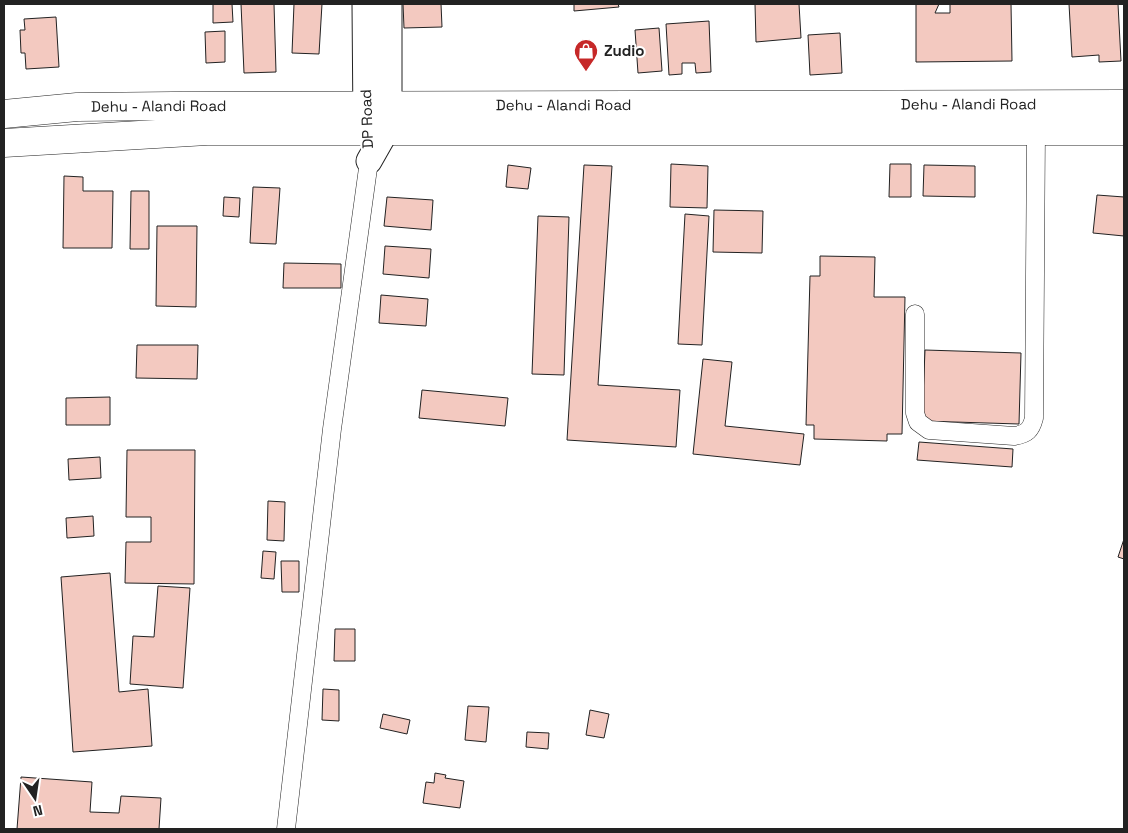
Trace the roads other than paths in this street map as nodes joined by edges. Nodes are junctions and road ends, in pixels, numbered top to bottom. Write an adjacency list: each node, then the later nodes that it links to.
1 (365, 4): 6 (street, DP Road)
2 (389, 4): 6 (street, DP Road)
3 (1124, 104): 6 (main road, Dehu - Alandi Road)
4 (91, 107): 5 (main road, Dehu - Alandi Road); 6 (main road, Dehu - Alandi Road); 9 (main road)
5 (4, 114)
6 (377, 118): 7 (main road, Dehu - Alandi Road); 9 (main road, Dehu - Alandi Road); 11 (street, DP Road)
7 (1036, 131): 8 (main road, Dehu - Alandi Road); 12 (street)
8 (1124, 131)
9 (93, 137): 10 (main road, Dehu - Alandi Road)
10 (4, 143)
11 (369, 161): 13 (street)
12 (915, 314)
13 (286, 829)

